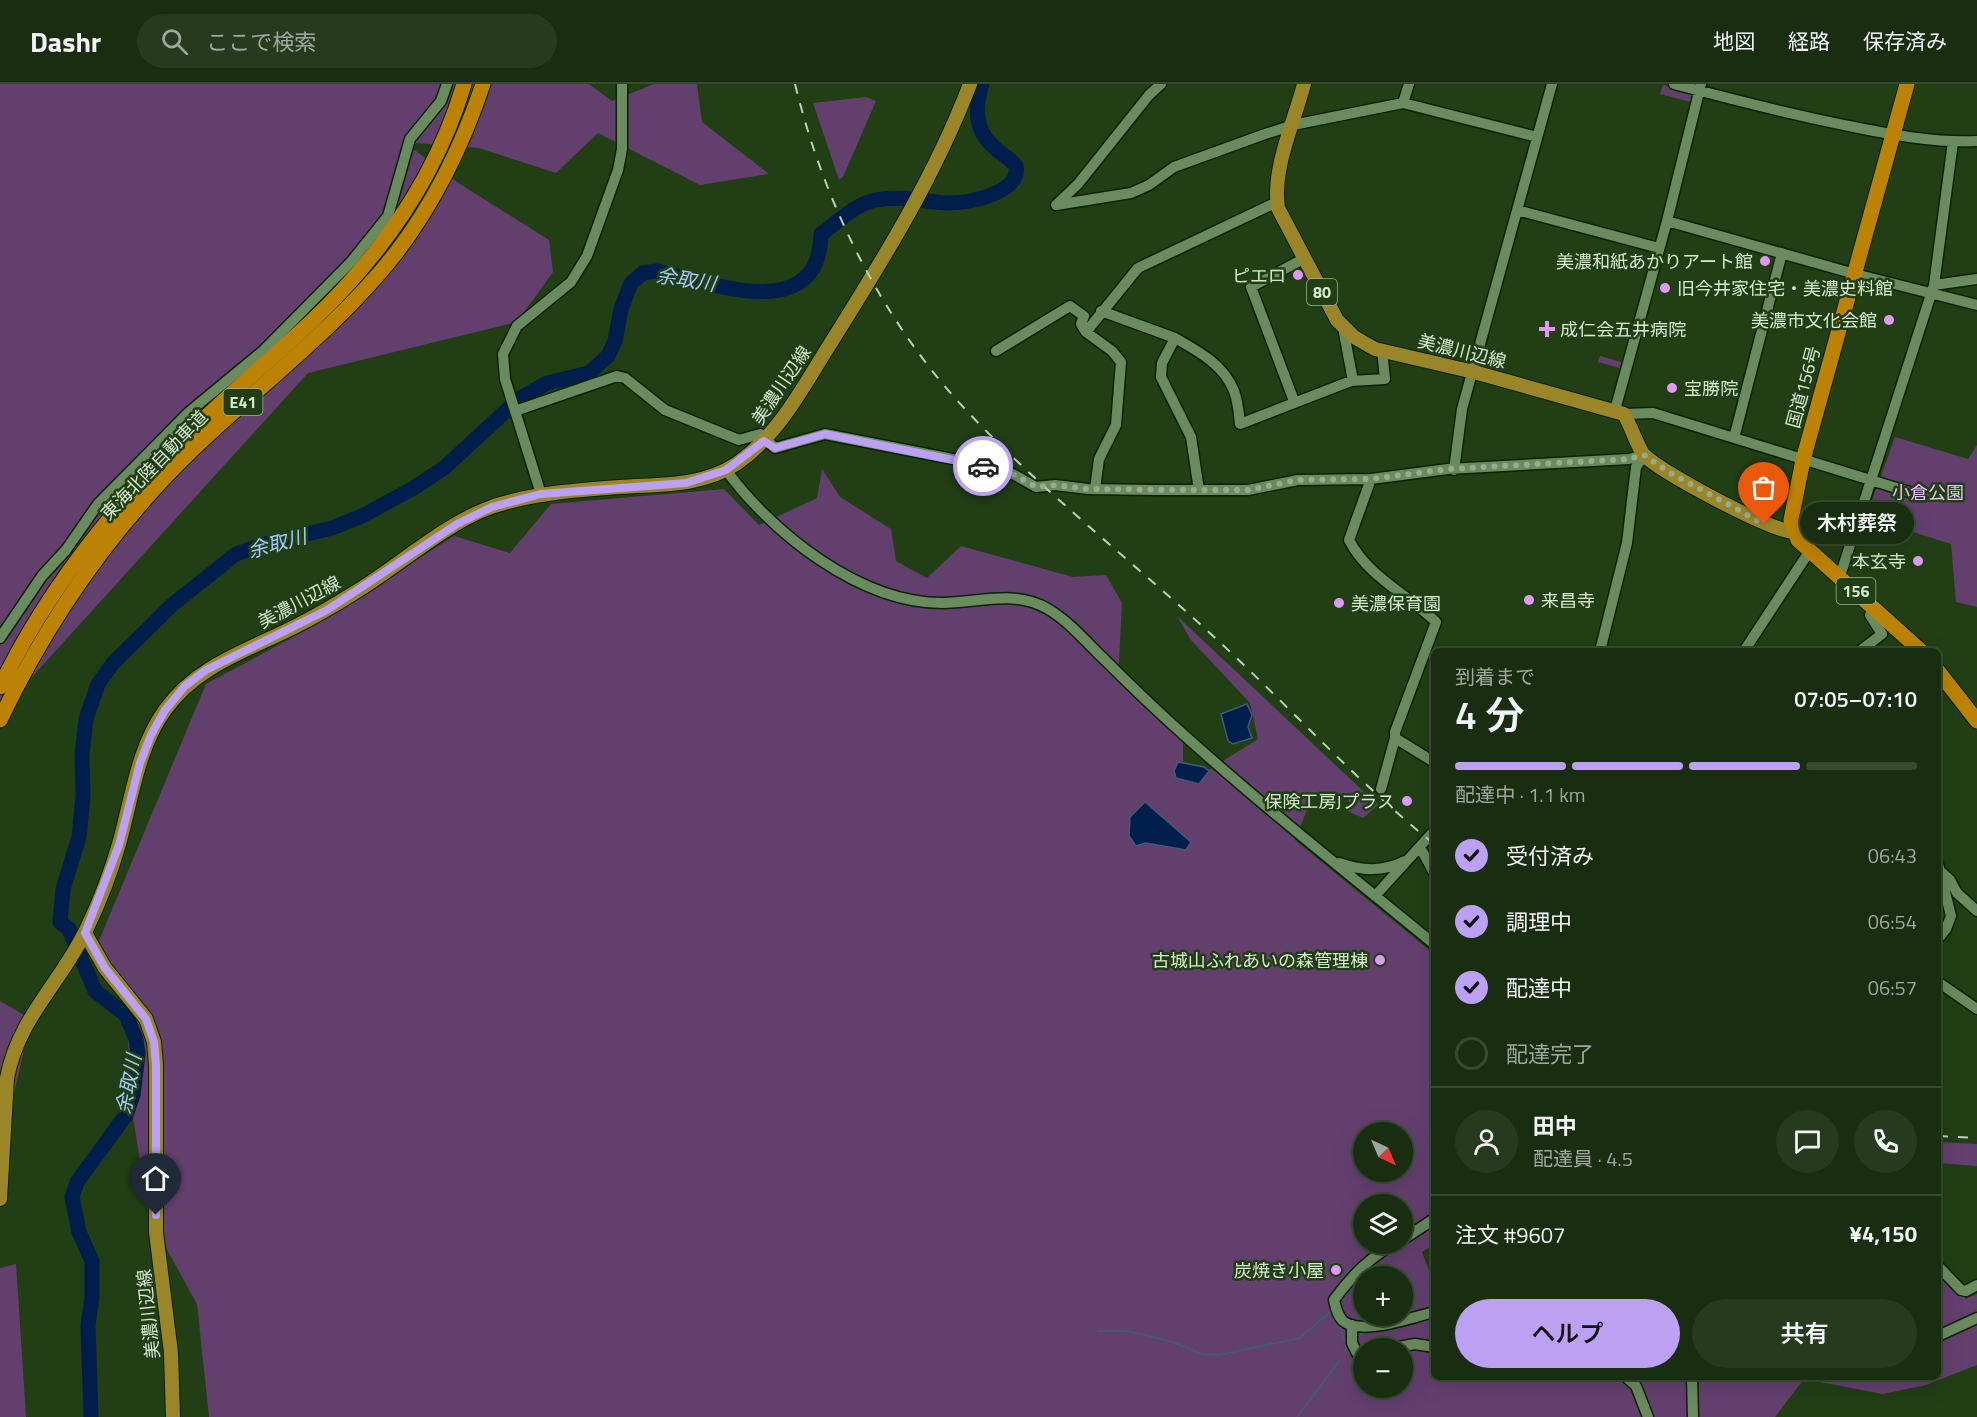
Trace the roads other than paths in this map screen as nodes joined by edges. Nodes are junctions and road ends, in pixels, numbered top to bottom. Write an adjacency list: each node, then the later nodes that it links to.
1 (447, 84): 56 (street)
2 (464, 84): 62 (highway, 東海北陸自動車道 / E41)
3 (483, 84): 63 (highway, 東海北陸自動車道 / E41)
4 (622, 84): 38 (street)
5 (970, 84): 41 (main road, 美濃川辺線)
6 (1161, 84): 14 (street)
7 (1304, 84): 14 (main road)
8 (1409, 84): 13 (street)
9 (1552, 84): 16 (street)
10 (1674, 84): 12 (street)
11 (1907, 84): 15 (highway, 国道156号)
12 (1700, 87): 15 (street); 21 (street)
13 (1403, 103): 14 (street); 16 (street)
14 (1293, 125): 19 (main road)
15 (1894, 135): 18 (street); 25 (highway, 国道156号)
16 (1537, 137): 20 (street)
17 (1977, 141): 18 (street)
18 (1953, 142): 27 (street)
19 (1277, 202): 24 (main road, 美濃川辺線 / 80); 29 (street)
20 (1517, 210): 22 (street); 35 (street)
21 (1667, 221): 22 (street); 23 (street)
22 (1659, 248): 39 (street)
23 (1782, 253): 25 (street); 40 (street)
24 (1305, 258): 30 (main road, 美濃川辺線 / 80); 37 (street)
25 (1854, 274): 27 (street); 43 (highway, 国道156号)
26 (1977, 279): 27 (street)
27 (1932, 289): 28 (street); 47 (street)
28 (1977, 305)
29 (1101, 311): 31 (street); 32 (street)
30 (1346, 329): 33 (main road, 美濃川辺線 / 80); 36 (street)
31 (1086, 332): 34 (street); 48 (street)
32 (1175, 338): 37 (street); 49 (street)
33 (1382, 350): 35 (main road, 美濃川辺線 / 80); 36 (street)
34 (996, 351)
35 (1474, 372): 39 (main road, 美濃川辺線 / 80); 45 (street)
36 (1353, 381): 37 (street)
37 (1294, 401)
38 (514, 407): 41 (street); 50 (street)
39 (1619, 412): 40 (street); 42 (main road)
40 (1734, 438): 43 (street)
41 (764, 441): 44 (main road, 美濃川辺線); 48 (street)
42 (1644, 455): 45 (street); 52 (main road); 57 (street)
43 (1803, 460): 47 (street); 52 (highway, 国道156号)
44 (726, 470): 50 (main road, 美濃川辺線); 71 (street)
45 (1454, 470): 46 (street)
46 (1371, 479): 49 (street); 65 (street)
47 (1871, 480): 51 (street); 54 (street)
48 (1095, 489): 49 (street)
49 (1199, 490)
50 (541, 494): 78 (main road, 美濃川辺線)
51 (1916, 494)
52 (1793, 532): 53 (highway, 156)
53 (1809, 552): 54 (highway, 156); 58 (street)
54 (1838, 574): 55 (highway, 156)
55 (1872, 606): 59 (street); 60 (highway, 156)
56 (0, 638)
57 (1601, 648)
58 (1746, 648)
59 (1864, 648)
60 (1918, 648)
61 (1941, 674): 64 (highway)
62 (0, 687)
63 (0, 720)
64 (1977, 722)
65 (1395, 738): 66 (street); 67 (street)
66 (1431, 760)
67 (1381, 789)
68 (1431, 834): 69 (street)
69 (1420, 847): 70 (street); 72 (street)
70 (1409, 858): 71 (street); 75 (street)
71 (1333, 861): 75 (street)
72 (1431, 867)
73 (1941, 870): 76 (street)
74 (1941, 883): 77 (street)
75 (1375, 896): 79 (street)
76 (1977, 911)
77 (1941, 935)
78 (80, 942): 82 (main road); 97 (main road, 美濃川辺線)
79 (1431, 942)
80 (1941, 984): 81 (street)
81 (1977, 1009)
82 (0, 1199)
83 (1431, 1221): 84 (street)
84 (1413, 1233)
85 (1379, 1254): 90 (street)
86 (1941, 1269): 87 (street)
87 (1977, 1285)
88 (1431, 1313): 90 (street)
89 (1977, 1318): 91 (street)
90 (1352, 1325): 93 (street)
91 (1941, 1335)
92 (1413, 1344): 94 (street)
93 (1353, 1345)
94 (1431, 1347)
95 (1629, 1380): 98 (street)
96 (1692, 1380): 99 (street)
97 (173, 1417)
98 (1648, 1417)
99 (1693, 1417)

